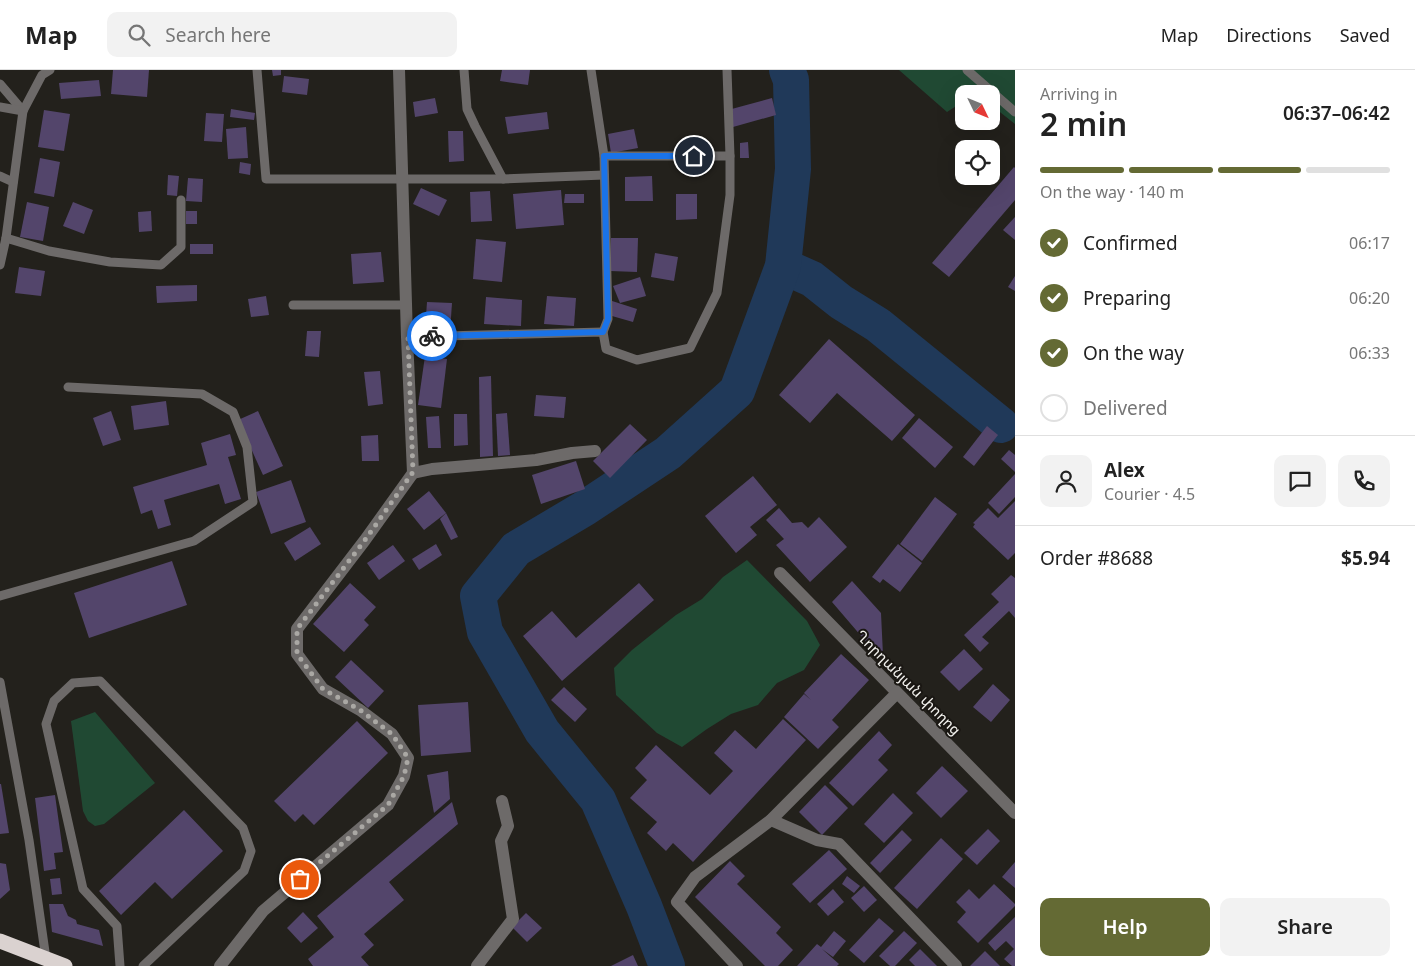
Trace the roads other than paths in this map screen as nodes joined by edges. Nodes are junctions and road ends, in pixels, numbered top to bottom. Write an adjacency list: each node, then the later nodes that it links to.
1 (50, 70): 10 (lane)
2 (257, 70): 16 (lane)
3 (399, 70): 16 (street)
4 (464, 70): 17 (lane)
5 (591, 70): 12 (lane)
6 (727, 70): 13 (lane)
7 (967, 70): 11 (lane)
8 (0, 84): 10 (lane)
9 (0, 108): 10 (lane)
10 (23, 111): 18 (lane)
11 (1015, 112)
12 (604, 156): 13 (lane); 14 (lane)
13 (730, 156): 24 (lane)
14 (604, 174): 17 (lane); 24 (lane)
15 (0, 176): 18 (lane)
16 (402, 178): 17 (lane); 23 (street)
17 (503, 179)
18 (13, 182): 20 (lane)
19 (181, 200): 20 (lane)
20 (6, 238): 21 (lane)
21 (0, 264)
22 (293, 305): 23 (lane)
23 (406, 305): 25 (street)
24 (603, 332): 25 (lane)
25 (408, 337): 28 (street)
26 (68, 387): 30 (lane)
27 (595, 451): 28 (street)
28 (413, 472): 41 (street)
29 (780, 574): 32 (street, Ղորղանյան փողոց)
30 (0, 596)
31 (0, 682): 37 (lane)
32 (897, 693): 34 (street, Ղորղանյան փողոց); 35 (street)
33 (502, 801): 42 (street)
34 (1015, 813)
35 (771, 820): 43 (street); 44 (street)
36 (0, 941): 37 (highway)
37 (46, 959): 38 (highway)
38 (65, 966)
39 (120, 966): 40 (lane)
40 (143, 966)
41 (220, 966)
42 (477, 966)
43 (737, 966)
44 (956, 966)

